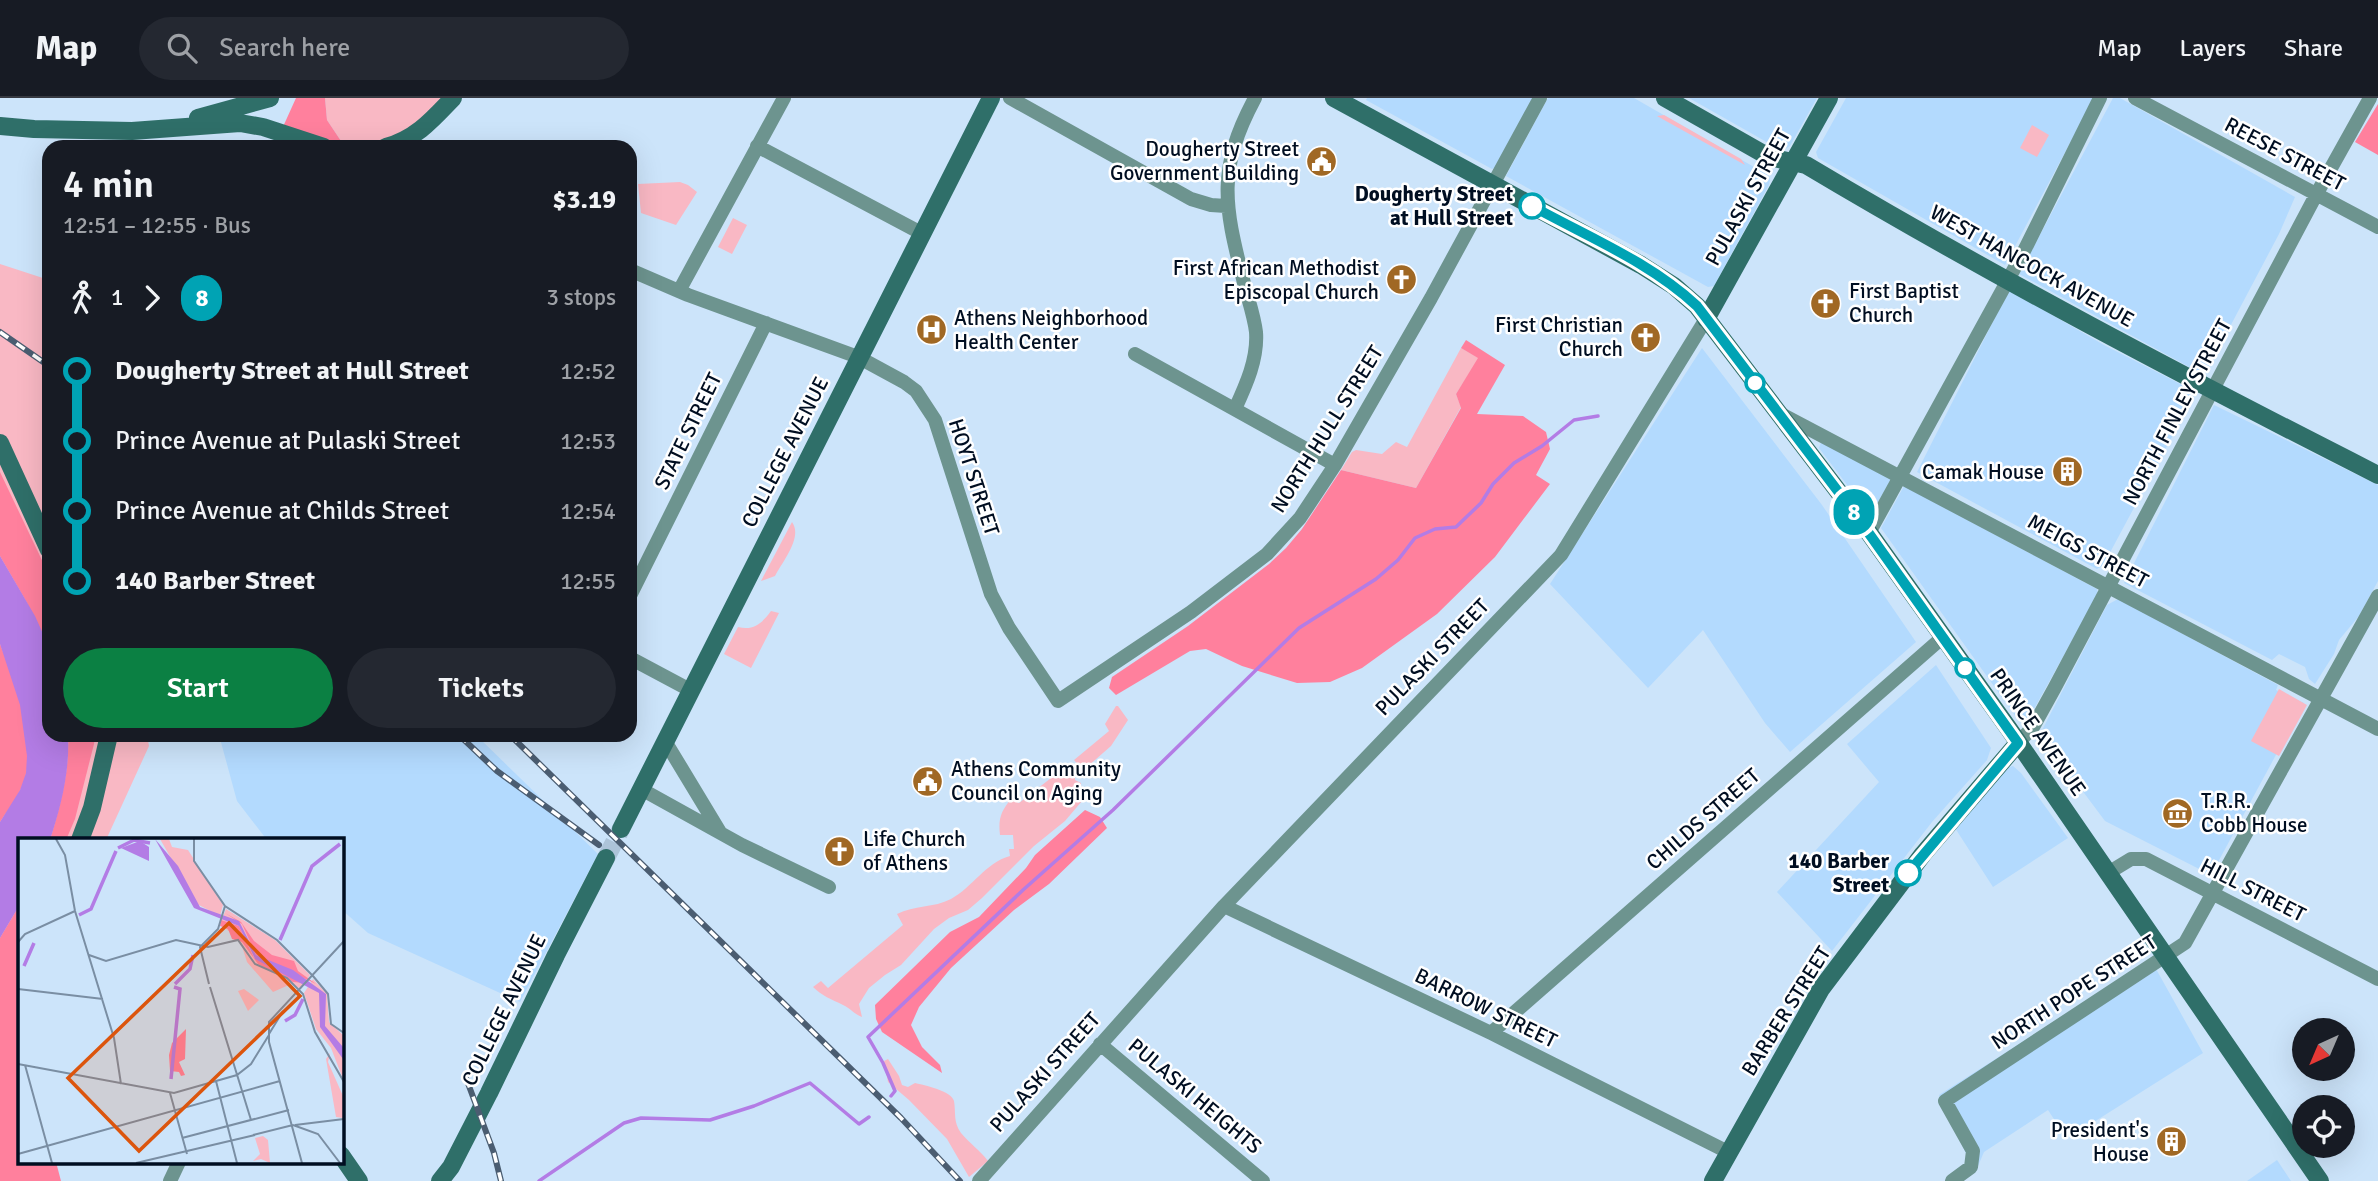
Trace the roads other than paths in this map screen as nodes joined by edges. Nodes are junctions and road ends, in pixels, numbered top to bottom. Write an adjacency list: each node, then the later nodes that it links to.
1 (270, 98): 15 (street)
2 (453, 98): 17 (street)
3 (785, 98): 18 (street)
4 (992, 98): 24 (street, COLLEGE AVENUE)
5 (1010, 98): 22 (street)
6 (1255, 98): 22 (street)
7 (1334, 98): 20 (street, PRINCE AVENUE)
8 (1540, 98): 20 (street, NORTH HULL STREET)
9 (1665, 98): 19 (street, WEST HANCOCK AVENUE)
10 (1829, 98): 19 (street, PULASKI STREET)
11 (2100, 98): 26 (street)
12 (2135, 98): 21 (street, REESE STREET)
13 (2370, 98): 21 (street, NORTH FINLEY STREET)
14 (0, 126): 15 (street)
15 (158, 129): 16 (street)
16 (303, 140)
17 (405, 140)
18 (757, 146): 24 (street); 27 (street)
19 (1793, 162): 26 (street, WEST HANCOCK AVENUE); 28 (street, PULASKI STREET)
20 (1492, 185): 28 (street, PRINCE AVENUE); 36 (street, NORTH HULL STREET)
21 (2316, 195): 23 (street, REESE STREET); 32 (street, NORTH FINLEY STREET)
22 (1226, 205): 33 (street)
23 (2378, 227)
24 (923, 234): 31 (street, COLLEGE AVENUE)
25 (637, 273): 27 (street, HOYT STREET)
26 (2007, 279): 32 (street, WEST HANCOCK AVENUE); 38 (street)
27 (679, 291): 29 (street, HOYT STREET)
28 (1706, 319): 34 (street, PRINCE AVENUE); 61 (street, PULASKI STREET)
29 (766, 323): 31 (street, HOYT STREET); 41 (street, STATE STREET)
30 (1135, 354): 33 (street)
31 (858, 357): 46 (street, COLLEGE AVENUE); 48 (street, HOYT STREET)
32 (2212, 390): 37 (street, WEST HANCOCK AVENUE); 42 (street, NORTH FINLEY STREET)
33 (1235, 409): 36 (street)
34 (1778, 413): 38 (street, MEIGS STREET); 39 (street, PRINCE AVENUE)
35 (0, 443): 40 (street)
36 (1335, 465): 48 (street, NORTH HULL STREET)
37 (2378, 475)
38 (1901, 476): 39 (street); 42 (street, MEIGS STREET)
39 (1869, 533): 44 (street, PRINCE AVENUE)
40 (42, 535)
41 (637, 582)
42 (2109, 587): 47 (street, MEIGS STREET); 52 (street, NORTH FINLEY STREET)
43 (2378, 596): 47 (street, NORTH POPE STREET)
44 (1943, 638): 52 (street, PRINCE AVENUE); 64 (street, CHILDS STREET)
45 (637, 661): 46 (street)
46 (690, 690): 50 (street, COLLEGE AVENUE)
47 (2322, 699): 49 (street, MEIGS STREET); 60 (street, NORTH POPE STREET)
48 (1058, 701)
49 (2378, 729)
50 (665, 741): 53 (street, COLLEGE AVENUE); 55 (street)
51 (107, 742): 56 (street)
52 (2018, 743): 58 (street, PRINCE AVENUE); 66 (street, BARBER STREET)
53 (641, 789): 54 (street, COLLEGE AVENUE); 55 (street)
54 (621, 829)
55 (721, 834): 59 (street)
56 (81, 838)
57 (606, 858): 71 (street, COLLEGE AVENUE)
58 (2108, 873): 60 (street, HILL STREET); 62 (street, PRINCE AVENUE)
59 (829, 887)
60 (2214, 893): 62 (street, NORTH POPE STREET); 63 (street, HILL STREET)
61 (1224, 906): 64 (street, BARROW STREET); 65 (street, PULASKI STREET)
62 (2166, 958): 75 (street, NORTH POPE STREET); 76 (street, PRINCE AVENUE)
63 (2378, 979)
64 (1491, 1032): 66 (street, BARROW STREET)
65 (1101, 1044): 72 (street, PULASKI STREET); 73 (street, PULASKI HEIGHTS)
66 (1728, 1152): 74 (street, BARBER STREET)
67 (343, 1158): 70 (street)
68 (178, 1164): 69 (street)
69 (170, 1181)
70 (359, 1181)
71 (440, 1181)
72 (979, 1181)
73 (1263, 1181)
74 (1713, 1181)
75 (1952, 1181)
76 (2320, 1181)

